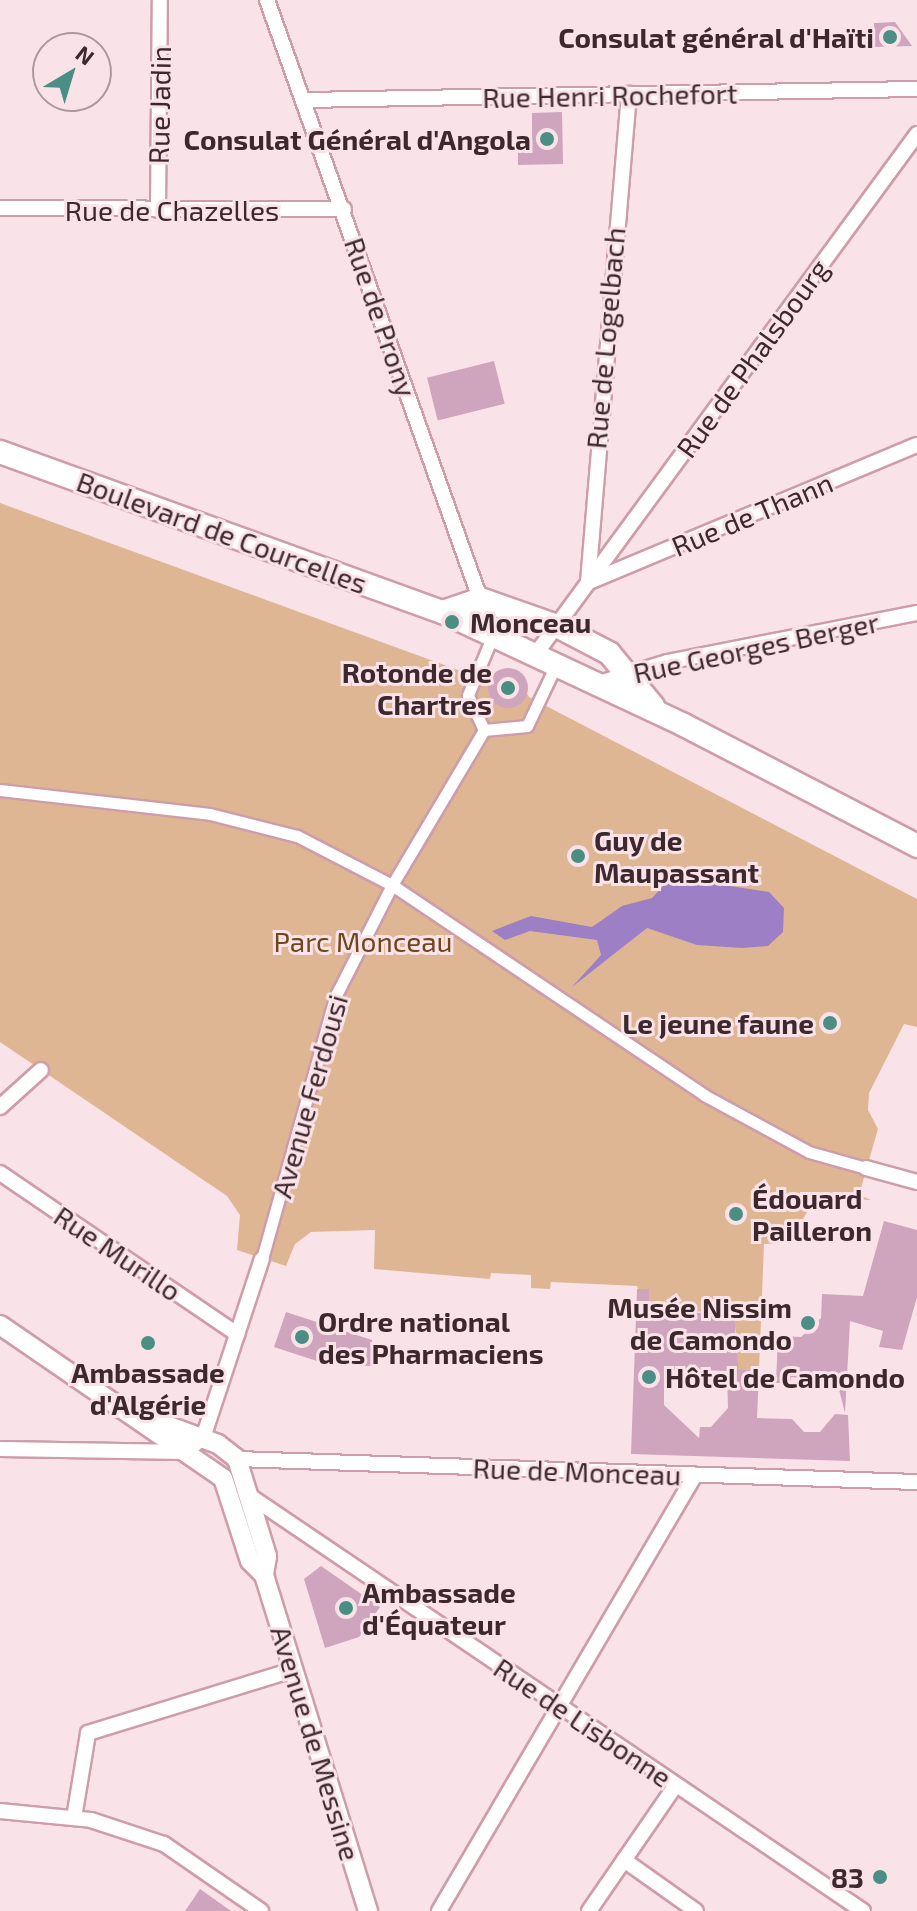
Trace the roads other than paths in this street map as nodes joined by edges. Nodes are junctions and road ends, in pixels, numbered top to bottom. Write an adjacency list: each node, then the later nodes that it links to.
1 (160, 0): 9 (street, Rue Jadin)
2 (267, 0): 5 (street, Rue de Prony)
3 (917, 89): 4 (street, Rue Henri Rochefort)
4 (629, 94): 5 (street, Rue Henri Rochefort); 12 (street, Rue de Logelbach)
5 (304, 100): 8 (street, Rue de Prony)
6 (917, 134): 12 (street, Rue de Phalsbourg)
7 (0, 208): 9 (street, Rue de Chazelles)
8 (344, 209): 9 (street, Rue de Chazelles); 13 (street, Rue de Prony)
9 (158, 210)
10 (917, 445): 12 (street, Rue de Thann)
11 (0, 452): 14 (main road, Boulevard de Courcelles)
12 (588, 582): 16 (street, Rue de Phalsbourg)
13 (480, 599): 14 (main road); 16 (main road); 17 (street, Rue de Prony)
14 (443, 612): 17 (main road, Boulevard de Courcelles)
15 (917, 613): 20 (street, Rue Georges Berger)
16 (557, 626): 18 (street, Rue de Phalsbourg); 20 (main road)
17 (493, 635): 18 (main road, Boulevard de Courcelles); 23 (street)
18 (535, 655): 19 (main road, Boulevard de Courcelles)
19 (556, 665): 21 (main road, Boulevard de Courcelles); 23 (street)
20 (626, 675): 21 (street, Rue Georges Berger); 22 (main road)
21 (595, 684): 22 (main road, Boulevard de Courcelles)
22 (659, 712): 25 (main road)
23 (484, 730): 26 (street, Avenue Ferdousi)
24 (0, 790): 26 (street)
25 (917, 846)
26 (392, 885): 29 (street); 32 (street, Avenue Ferdousi)
27 (41, 1070): 28 (street)
28 (0, 1107)
29 (866, 1168): 31 (street)
30 (0, 1173): 34 (street, Rue Murillo)
31 (917, 1182)
32 (262, 1259): 34 (street)
33 (0, 1325): 35 (street)
34 (237, 1334): 36 (street)
35 (125, 1410): 36 (street); 38 (street)
36 (203, 1438): 38 (street); 39 (street)
37 (0, 1449): 38 (street)
38 (185, 1452): 41 (street)
39 (237, 1459): 40 (street, Rue de Monceau); 43 (street, Avenue de Messine)
40 (695, 1475): 42 (street, Rue de Monceau); 46 (street)
41 (223, 1478): 43 (street, Rue de Lisbonne); 44 (street, Avenue de Messine)
42 (917, 1482)
43 (248, 1495): 44 (street, Avenue de Messine); 46 (street, Rue de Lisbonne)
44 (264, 1575): 45 (street, Avenue de Messine)
45 (293, 1670): 49 (street); 52 (street, Avenue de Messine)
46 (559, 1706): 47 (street, Rue de Lisbonne); 53 (street)
47 (676, 1785): 50 (street); 56 (street, Rue de Lisbonne)
48 (0, 1811): 49 (street)
49 (74, 1818): 51 (street)
50 (624, 1860): 54 (street); 55 (street)
51 (261, 1911)
52 (368, 1911)
53 (439, 1911)
54 (589, 1911)
55 (696, 1911)
56 (863, 1911)

